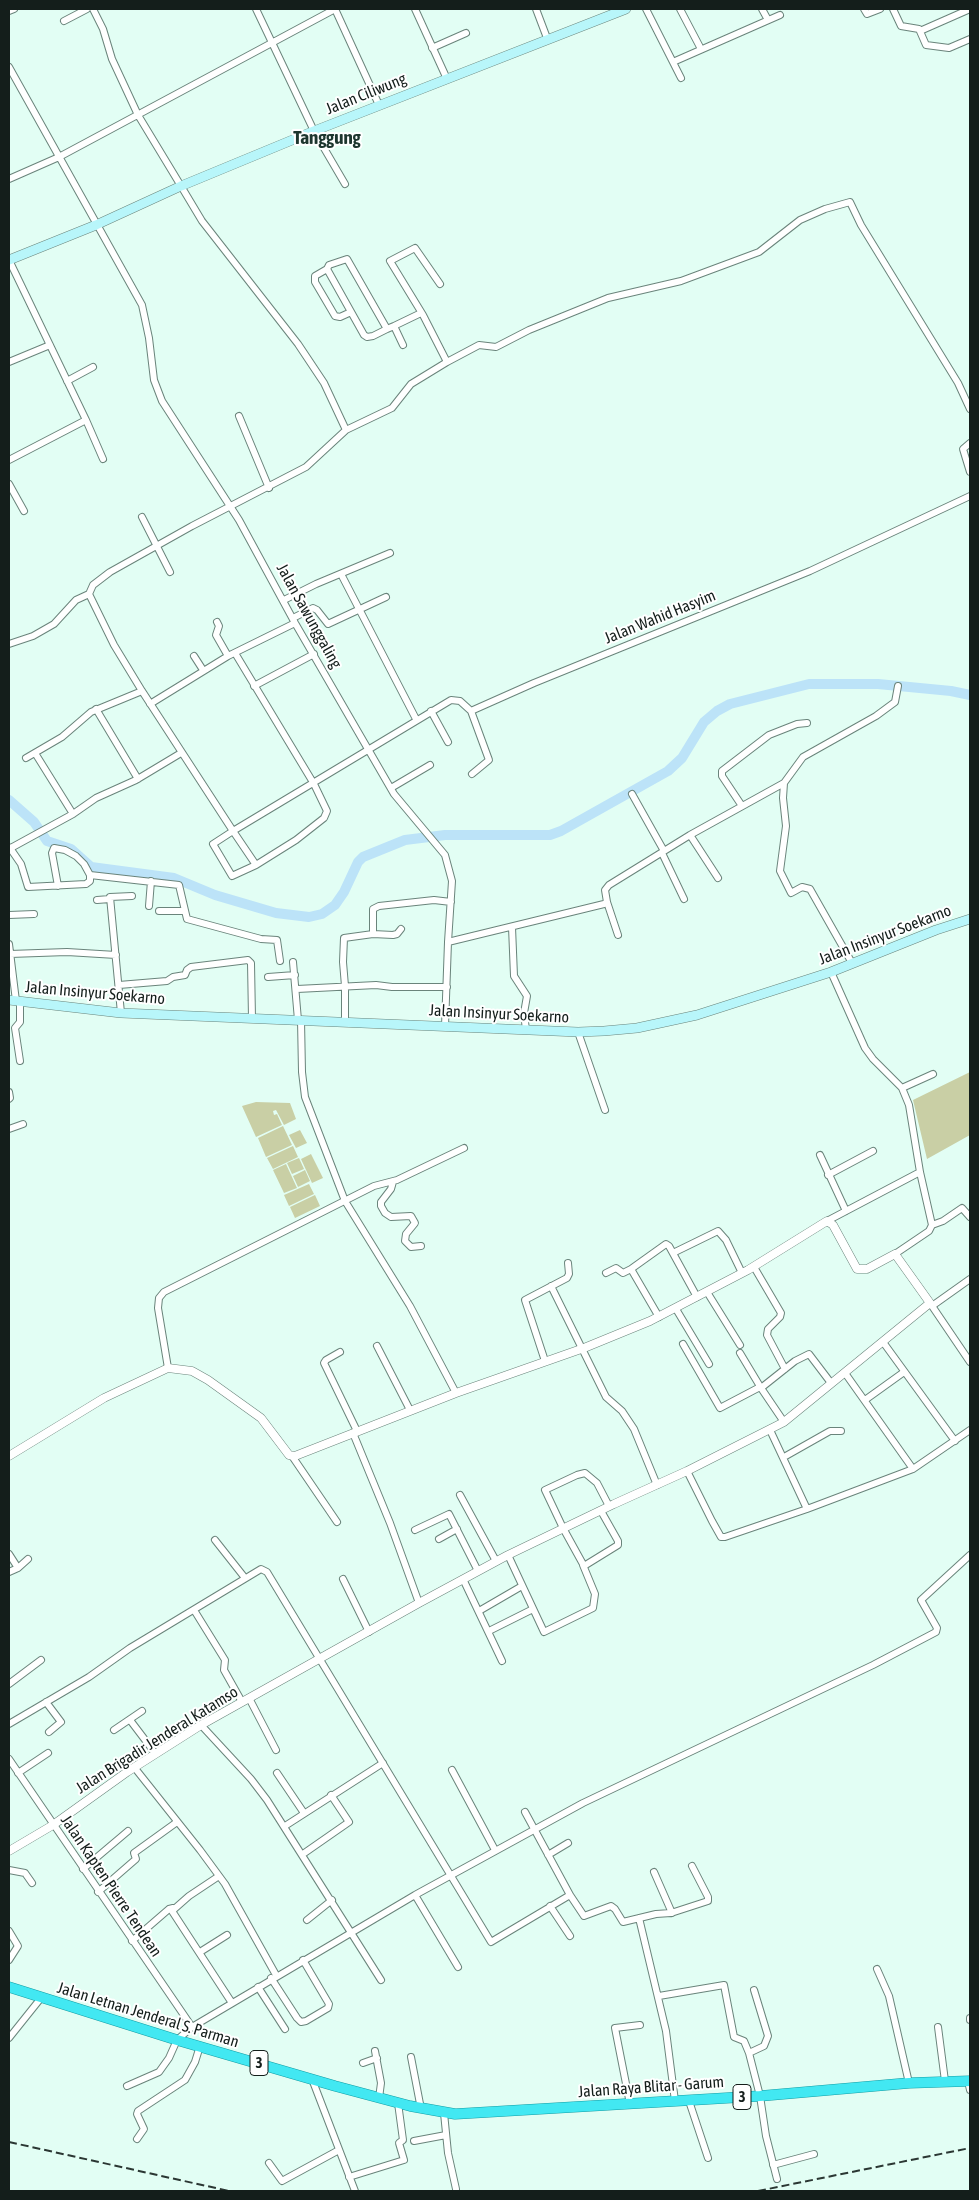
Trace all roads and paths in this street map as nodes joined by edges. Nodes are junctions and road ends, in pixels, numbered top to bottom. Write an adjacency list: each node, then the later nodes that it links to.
1 (14, 9): 16 (street)
2 (87, 9): 19 (street)
3 (93, 9): 32 (street)
4 (256, 9): 24 (street)
5 (335, 9): 24 (street); 31 (street)
6 (415, 9): 25 (street)
7 (536, 9): 22 (street)
8 (626, 9): 22 (main road, Jalan Ciliwung)
9 (646, 9): 27 (street)
10 (680, 9): 26 (street)
11 (762, 9): 18 (street)
12 (864, 9): 13 (street)
13 (880, 9)
14 (893, 9): 20 (street)
15 (970, 9): 20 (street)
16 (9, 11)
17 (780, 15): 18 (street)
18 (768, 20): 26 (street)
19 (64, 21)
20 (920, 32): 23 (street)
21 (466, 33): 25 (street)
22 (547, 38): 29 (main road, Jalan Ciliwung)
23 (970, 39)
24 (273, 43): 32 (street); 33 (street)
25 (432, 48): 29 (street)
26 (701, 49): 27 (street)
27 (673, 62): 30 (street)
28 (9, 67): 34 (street, Jalan Sawunggaling)
29 (447, 78): 31 (main road, Jalan Ciliwung)
30 (681, 78)
31 (379, 105): 33 (main road, Jalan Ciliwung)
32 (138, 115): 34 (street); 37 (street)
33 (314, 131): 36 (street); 37 (main road, Jalan Ciliwung)
34 (60, 157): 35 (street); 38 (street, Jalan Sawunggaling)
35 (9, 179)
36 (345, 184)
37 (181, 186): 38 (main road, Jalan Ciliwung); 54 (street)
38 (96, 225): 39 (main road, Jalan Ciliwung); 62 (street, Jalan Sawunggaling)
39 (9, 260): 45 (street)
40 (327, 269): 42 (street); 42 (street); 44 (street)
41 (440, 284): 43 (street)
42 (351, 312): 44 (street)
43 (422, 313): 44 (street); 48 (street)
44 (391, 328): 46 (street)
45 (50, 344): 47 (street); 50 (street)
46 (403, 345)
47 (9, 362)
48 (447, 362): 51 (street); 54 (street)
49 (93, 367): 50 (street)
50 (68, 381): 53 (street)
51 (970, 409)
52 (238, 416): 60 (street)
53 (86, 420): 56 (street); 57 (street)
54 (346, 430): 60 (street)
55 (970, 443): 58 (street)
56 (102, 459)
57 (9, 460)
58 (970, 472)
59 (9, 484): 63 (street)
60 (269, 488): 62 (street)
61 (970, 496): 87 (street, Jalan Wahid Hasyim)
62 (230, 507): 65 (street); 71 (street, Jalan Sawunggaling)
63 (24, 511)
64 (142, 517): 65 (street)
65 (156, 546): 67 (street); 69 (street)
66 (390, 553): 68 (street)
67 (170, 572)
68 (341, 574): 71 (street); 72 (street)
69 (89, 594): 75 (street); 83 (street)
70 (386, 597): 72 (street)
71 (284, 600): 73 (street, Jalan Sawunggaling)
72 (359, 609): 73 (street); 88 (street)
73 (294, 620): 76 (street); 77 (street, Jalan Sawunggaling)
74 (217, 622): 79 (street)
75 (9, 644)
76 (235, 652): 79 (street); 81 (street)
77 (314, 654): 81 (street); 91 (street, Jalan Sawunggaling)
78 (194, 656): 80 (street)
79 (228, 656): 80 (street)
80 (203, 670): 84 (street)
81 (254, 686): 99 (street)
82 (898, 686): 98 (street)
83 (142, 691): 84 (street); 85 (street)
84 (150, 704): 93 (street)
85 (96, 709): 92 (street); 97 (street)
86 (431, 710): 87 (street); 88 (street); 90 (street)
87 (471, 711): 96 (street)
88 (416, 719): 91 (street)
89 (807, 723): 102 (street)
90 (448, 742)
91 (368, 749): 99 (street); 100 (street, Jalan Sawunggaling)
92 (35, 753): 94 (street); 103 (street)
93 (181, 753): 97 (street); 104 (street)
94 (26, 758)
95 (430, 765): 100 (street)
96 (472, 774)
97 (138, 779): 103 (street)
98 (784, 783): 102 (street); 135 (street)
99 (314, 784): 104 (street); 108 (street)
100 (391, 788): 117 (street, Jalan Sawunggaling)
101 (632, 794): 107 (street)
102 (742, 806): 105 (street)
103 (73, 814): 106 (street)
104 (233, 831): 108 (street); 108 (street)
105 (690, 835): 107 (street); 110 (street)
106 (9, 848): 112 (street)
107 (663, 852): 115 (street); 118 (street)
108 (256, 865)
109 (90, 875): 111 (street); 112 (street); 112 (street)
110 (718, 878)
111 (151, 881): 119 (street); 121 (street)
112 (58, 886)
113 (132, 896): 114 (street)
114 (110, 899): 116 (street); 132 (street)
115 (684, 899)
116 (97, 900)
117 (451, 902): 127 (street); 129 (street, Jalan Sawunggaling)
118 (607, 902): 125 (street); 128 (street)
119 (149, 906)
120 (159, 911): 121 (street)
121 (185, 911): 133 (street)
122 (34, 914): 123 (street)
123 (9, 915)
124 (970, 919): 135 (main road, Jalan Insinyur Soekarno)
125 (512, 927): 129 (street); 149 (street)
126 (401, 929): 127 (street)
127 (373, 934): 140 (street)
128 (618, 935)
129 (448, 942): 141 (street, Jalan Sawunggaling)
130 (9, 944): 131 (street)
131 (10, 954): 132 (street); 143 (street)
132 (116, 955): 139 (street)
133 (280, 961)
134 (293, 962): 137 (street)
135 (852, 963): 136 (main road, Jalan Insinyur Soekarno)
136 (831, 972): 150 (main road, Jalan Insinyur Soekarno); 153 (street)
137 (295, 975): 138 (street); 142 (street)
138 (268, 977)
139 (119, 985): 144 (street); 145 (street)
140 (345, 986): 141 (street); 142 (street); 147 (street)
141 (447, 987): 148 (street, Jalan Sawunggaling)
142 (297, 989): 146 (street)
143 (15, 1001): 144 (main road, Jalan Insinyur Soekarno); 151 (street)
144 (121, 1013): 145 (main road, Jalan Insinyur Soekarno)
145 (252, 1018): 146 (main road, Jalan Insinyur Soekarno)
146 (300, 1020): 147 (main road, Jalan Insinyur Soekarno); 165 (street)
147 (346, 1023): 148 (main road, Jalan Insinyur Soekarno)
148 (446, 1026): 149 (main road, Jalan Insinyur Soekarno)
149 (526, 1030): 150 (main road, Jalan Insinyur Soekarno)
150 (578, 1032): 156 (street)
151 (20, 1061)
152 (933, 1074): 153 (street)
153 (902, 1088): 162 (street)
154 (9, 1092): 155 (street)
155 (9, 1099)
156 (605, 1110)
157 (23, 1124): 158 (street)
158 (9, 1129)
159 (464, 1148): 164 (street)
160 (873, 1151): 163 (street)
161 (820, 1154): 163 (street)
162 (920, 1172): 166 (street); 169 (street)
163 (828, 1175): 166 (street)
164 (393, 1182): 165 (street); 170 (street)
165 (345, 1201): 195 (street); 201 (street)
166 (846, 1211): 168 (street)
167 (970, 1216): 169 (street)
168 (827, 1221): 172 (street); 174 (street)
169 (932, 1225): 172 (street)
170 (421, 1246)
171 (673, 1253): 175 (street); 177 (street); 181 (street)
172 (895, 1254): 182 (street)
173 (568, 1263): 179 (street)
174 (754, 1267): 177 (street); 196 (street)
175 (631, 1269): 176 (street); 184 (street)
176 (606, 1273)
177 (742, 1274): 180 (street)
178 (970, 1279): 182 (street)
179 (551, 1286): 189 (street); 192 (street)
180 (707, 1292): 181 (street); 187 (street)
181 (697, 1298): 183 (street)
182 (931, 1304): 185 (street, Jalan Brigadir Jenderal Katamso); 193 (street)
183 (676, 1309): 184 (street); 194 (street)
184 (658, 1317): 189 (street)
185 (883, 1342): 197 (street); 198 (street, Jalan Brigadir Jenderal Katamso)
186 (683, 1344): 200 (street)
187 (740, 1344)
188 (377, 1346): 203 (street)
189 (584, 1348): 192 (street); 215 (street)
190 (340, 1352): 208 (street)
191 (740, 1353): 200 (street)
192 (545, 1361): 201 (street)
193 (970, 1362)
194 (709, 1364)
195 (168, 1368): 210 (street); 211 (street)
196 (785, 1369): 199 (street); 200 (street)
197 (904, 1372): 202 (street); 209 (street)
198 (845, 1373): 199 (street, Jalan Brigadir Jenderal Katamso); 202 (street)
199 (831, 1383): 204 (street, Jalan Brigadir Jenderal Katamso)
200 (760, 1388): 204 (street)
201 (456, 1393): 203 (street)
202 (865, 1400): 213 (street)
203 (410, 1410): 208 (street)
204 (784, 1422): 205 (street, Jalan Brigadir Jenderal Katamso)
205 (770, 1430): 212 (street); 214 (street, Jalan Brigadir Jenderal Katamso)
206 (970, 1430): 209 (street)
207 (842, 1431): 212 (street)
208 (355, 1432): 211 (street); 239 (street)
209 (955, 1441): 213 (street)
210 (9, 1456)
211 (292, 1456): 220 (street)
212 (784, 1457): 218 (street)
213 (913, 1469): 218 (street)
214 (687, 1472): 215 (street, Jalan Brigadir Jenderal Katamso); 218 (street)
215 (657, 1485): 217 (street, Jalan Brigadir Jenderal Katamso)
216 (460, 1495): 230 (street)
217 (609, 1506): 219 (street, Jalan Brigadir Jenderal Katamso); 221 (street)
218 (806, 1510)
219 (601, 1511): 221 (street, Jalan Brigadir Jenderal Katamso); 231 (street)
220 (337, 1522)
221 (563, 1528): 227 (street, Jalan Brigadir Jenderal Katamso); 231 (street)
222 (457, 1529): 223 (street); 224 (street); 233 (street)
223 (415, 1530)
224 (439, 1539)
225 (215, 1540): 235 (street)
226 (9, 1554): 232 (street)
227 (508, 1555): 230 (street, Jalan Brigadir Jenderal Katamso); 238 (street)
228 (970, 1555): 272 (street)
229 (28, 1559): 232 (street)
230 (496, 1561): 233 (street, Jalan Brigadir Jenderal Katamso)
231 (583, 1565): 240 (street)
232 (18, 1568): 234 (street)
233 (478, 1571): 237 (street, Jalan Brigadir Jenderal Katamso)
234 (9, 1572)
235 (245, 1578): 241 (street); 245 (street)
236 (344, 1578): 244 (street)
237 (463, 1580): 239 (street, Jalan Brigadir Jenderal Katamso); 242 (street)
238 (522, 1586): 240 (street); 242 (street)
239 (419, 1604): 244 (street, Jalan Brigadir Jenderal Katamso)
240 (533, 1608): 243 (street)
241 (194, 1610): 249 (street); 250 (street)
242 (479, 1611): 243 (street)
243 (489, 1631): 247 (street)
244 (369, 1632): 245 (street, Jalan Brigadir Jenderal Katamso)
245 (321, 1658): 249 (street, Jalan Brigadir Jenderal Katamso); 261 (street)
246 (41, 1660): 248 (street)
247 (502, 1661)
248 (9, 1684)
249 (245, 1700): 254 (street, Jalan Brigadir Jenderal Katamso); 257 (street)
250 (46, 1702): 253 (street); 256 (street)
251 (142, 1711): 252 (street)
252 (130, 1720): 255 (street); 259 (street)
253 (10, 1722)
254 (201, 1725): 259 (street, Jalan Brigadir Jenderal Katamso); 271 (street)
255 (114, 1730)
256 (49, 1732)
257 (276, 1750)
258 (48, 1752): 264 (street)
259 (155, 1754): 262 (street, Jalan Brigadir Jenderal Katamso)
260 (9, 1759): 264 (street, Jalan Kapten Pierre Tendean)
261 (383, 1763): 266 (street); 283 (street)
262 (134, 1767): 269 (street); 270 (street, Jalan Brigadir Jenderal Katamso)
263 (452, 1770): 275 (street)
264 (18, 1773): 270 (street, Jalan Kapten Pierre Tendean)
265 (277, 1773): 268 (street)
266 (331, 1795): 268 (street); 277 (street)
267 (525, 1812): 272 (street)
268 (304, 1813): 271 (street)
269 (177, 1822): 284 (street); 286 (street)
270 (53, 1825): 276 (street, Jalan Brigadir Jenderal Katamso); 280 (street, Jalan Kapten Pierre Tendean)
271 (285, 1826): 277 (street)
272 (534, 1828): 275 (street); 278 (street)
273 (128, 1831): 280 (street)
274 (568, 1843): 278 (street)
275 (495, 1850): 283 (street)
276 (9, 1851)
277 (303, 1854): 289 (street)
278 (548, 1855): 288 (street)
279 (692, 1866): 292 (street)
280 (83, 1869): 286 (street, Jalan Kapten Pierre Tendean)
281 (9, 1870): 285 (street)
282 (654, 1872): 292 (street)
283 (452, 1874): 287 (street); 290 (street)
284 (219, 1876): 291 (street); 305 (street)
285 (32, 1883)
286 (98, 1892): 299 (street, Jalan Kapten Pierre Tendean)
287 (415, 1895): 296 (street); 303 (street)
288 (570, 1895): 290 (street); 293 (street)
289 (332, 1900): 294 (street); 296 (street)
290 (550, 1906): 298 (street)
291 (173, 1908): 299 (street); 300 (street)
292 (672, 1913): 293 (street)
293 (639, 1918): 310 (street)
294 (307, 1920)
295 (9, 1931): 301 (street)
296 (352, 1931): 302 (street); 306 (street)
297 (228, 1935): 300 (street)
298 (570, 1936)
299 (132, 1941): 314 (street, Jalan Kapten Pierre Tendean)
300 (200, 1952): 312 (street)
301 (9, 1960)
302 (303, 1960): 305 (street); 305 (street)
303 (458, 1967)
304 (877, 1969): 325 (street)
305 (274, 1977): 308 (street)
306 (381, 1980)
307 (9, 1987): 311 (highway, Jalan Letnan Jenderal S. Parman / 3)
308 (258, 1987): 312 (street); 316 (street)
309 (754, 1990): 320 (street)
310 (659, 1996): 320 (street); 330 (street)
311 (41, 1998): 317 (street); 318 (highway, Jalan Letnan Jenderal S. Parman / 3)
312 (232, 2003): 314 (street)
313 (640, 2024): 333 (street)
314 (192, 2027): 318 (street)
315 (938, 2027): 324 (street)
316 (285, 2029)
317 (9, 2038)
318 (177, 2040): 319 (highway, Jalan Letnan Jenderal S. Parman / 3); 327 (street)
319 (200, 2046): 323 (highway, Jalan Letnan Jenderal S. Parman / 3); 338 (street)
320 (749, 2053): 328 (street)
321 (411, 2057): 334 (street)
322 (363, 2062): 329 (street)
323 (312, 2079): 329 (highway, Jalan Letnan Jenderal S. Parman / 3); 340 (street)
324 (945, 2081): 325 (highway, Jalan Raya Blitar - Garum / 3); 326 (highway, Jalan Raya Blitar - Garum / 3)
325 (909, 2083): 328 (highway, Jalan Raya Blitar - Garum / 3)
326 (970, 2084)
327 (127, 2086)
328 (760, 2096): 331 (highway, Jalan Raya Blitar - Garum / 3); 344 (street)
329 (379, 2098): 332 (highway, Jalan Letnan Jenderal S. Parman / 3)
330 (675, 2101): 331 (highway, Jalan Raya Blitar - Garum / 3); 333 (highway, Jalan Raya Blitar - Garum / 3)
331 (689, 2101): 342 (street)
332 (398, 2103): 334 (highway, Jalan Letnan Jenderal S. Parman / 3); 345 (street)
333 (630, 2104): 335 (highway, Jalan Raya Blitar - Garum / 3)
334 (421, 2109): 336 (highway, Jalan Letnan Jenderal S. Parman / 3)
335 (514, 2111): 336 (highway, Jalan Letnan Jenderal S. Parman / 3)
336 (444, 2113): 337 (street)
337 (446, 2135): 339 (street); 347 (street)
338 (137, 2140)
339 (414, 2141)
340 (339, 2150): 343 (street); 345 (street)
341 (814, 2154): 344 (street)
342 (708, 2158)
343 (269, 2163)
344 (773, 2165): 346 (street)
345 (349, 2177): 348 (street)
346 (777, 2179)
347 (456, 2189)
348 (355, 2191)

